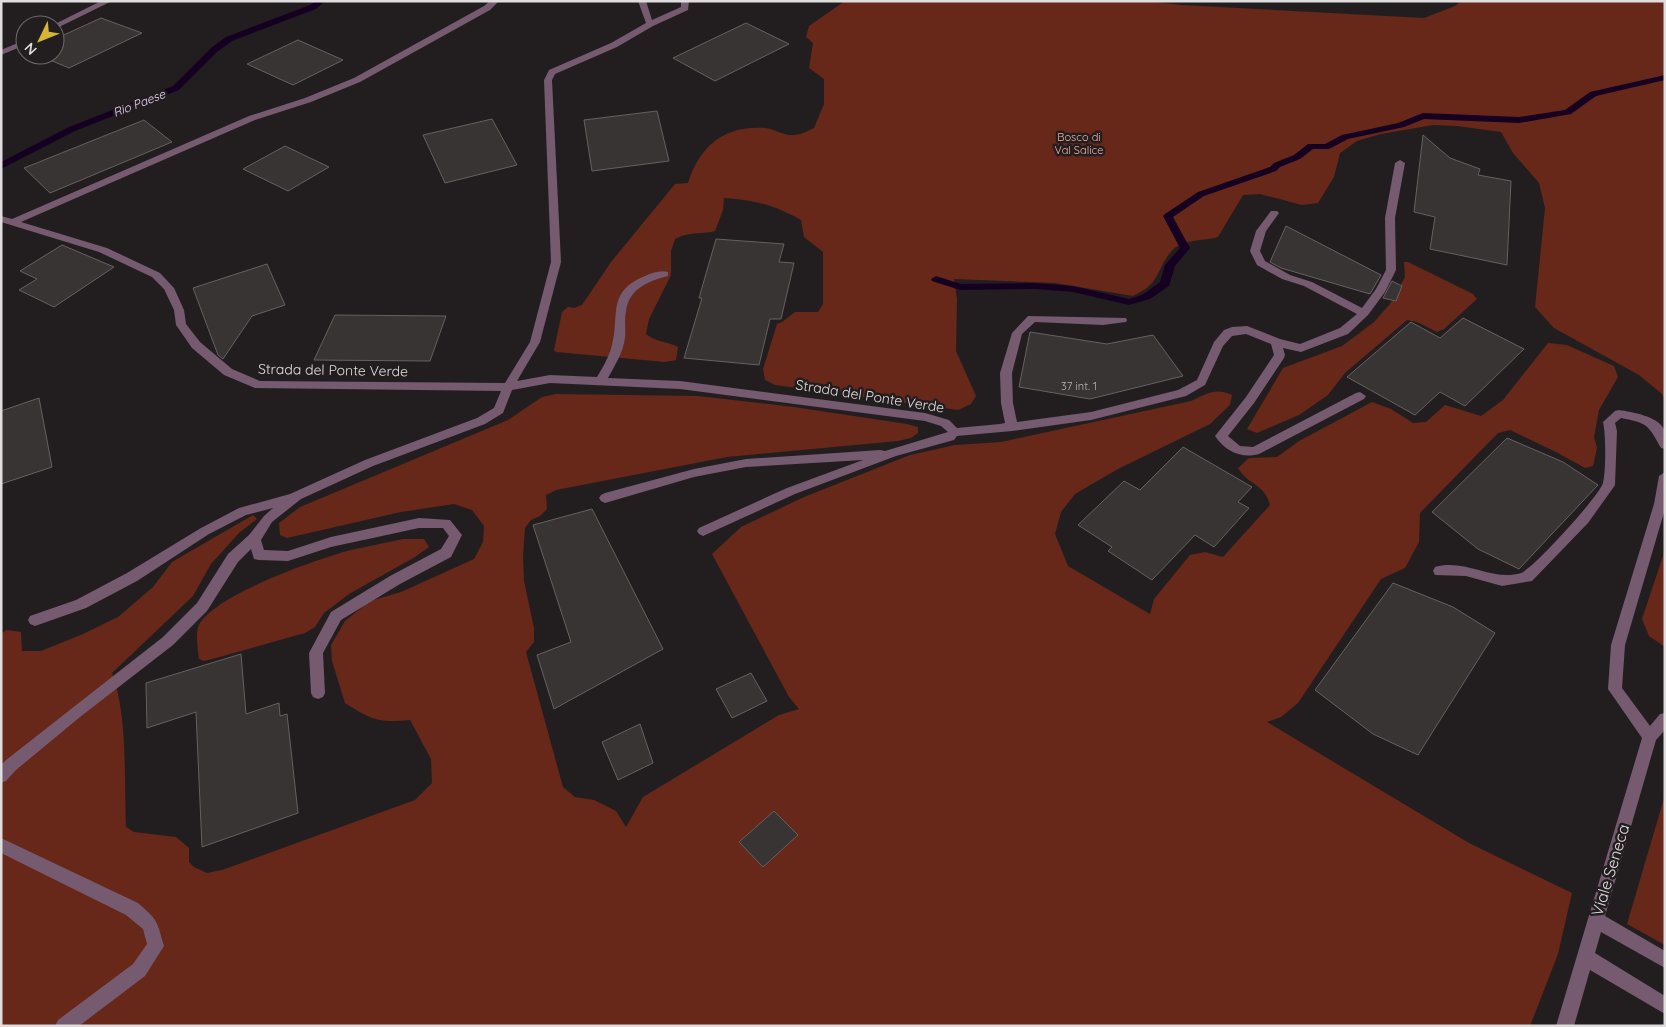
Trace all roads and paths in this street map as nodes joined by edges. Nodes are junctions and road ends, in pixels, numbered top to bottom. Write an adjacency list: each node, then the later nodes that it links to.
1 (108, 1): 5 (street)
2 (496, 1): 12 (street)
3 (642, 1): 6 (street)
4 (685, 1): 6 (street)
5 (65, 22)
6 (650, 24): 18 (street)
7 (15, 47): 8 (street)
8 (1, 53)
9 (1400, 163): 14 (street)
10 (1274, 213): 14 (street)
11 (1, 219): 12 (street, Strada del Ponte Verde)
12 (13, 222): 18 (street, Strada del Ponte Verde)
13 (664, 274): 17 (street)
14 (1364, 313): 16 (street)
15 (1122, 320): 20 (street)
16 (1276, 342): 19 (street); 20 (street)
17 (600, 382): 18 (street, Strada del Ponte Verde); 21 (street, Strada del Ponte Verde)
18 (508, 387): 25 (street)
19 (1360, 396)
20 (1012, 427): 21 (street)
21 (954, 432): 23 (street, Strada del Ponte Verde)
22 (1665, 445): 29 (street)
23 (893, 454): 26 (street); 27 (street, Strada del Ponte Verde)
24 (1665, 476): 33 (street)
25 (297, 496): 28 (street); 30 (street)
26 (605, 498)
27 (703, 531)
28 (254, 539): 31 (street); 34 (street)
29 (1440, 571)
30 (35, 620)
31 (318, 693)
32 (1665, 719): 33 (street, Viale Seneca)
33 (1650, 737): 36 (street, Viale Seneca)
34 (1, 776)
35 (1, 845): 40 (street)
36 (1596, 920): 37 (street, Viale Seneca); 38 (street)
37 (1585, 957): 39 (street); 41 (street, Viale Seneca)
38 (1665, 960)
39 (1665, 1006)
40 (64, 1026)
41 (1565, 1026)

